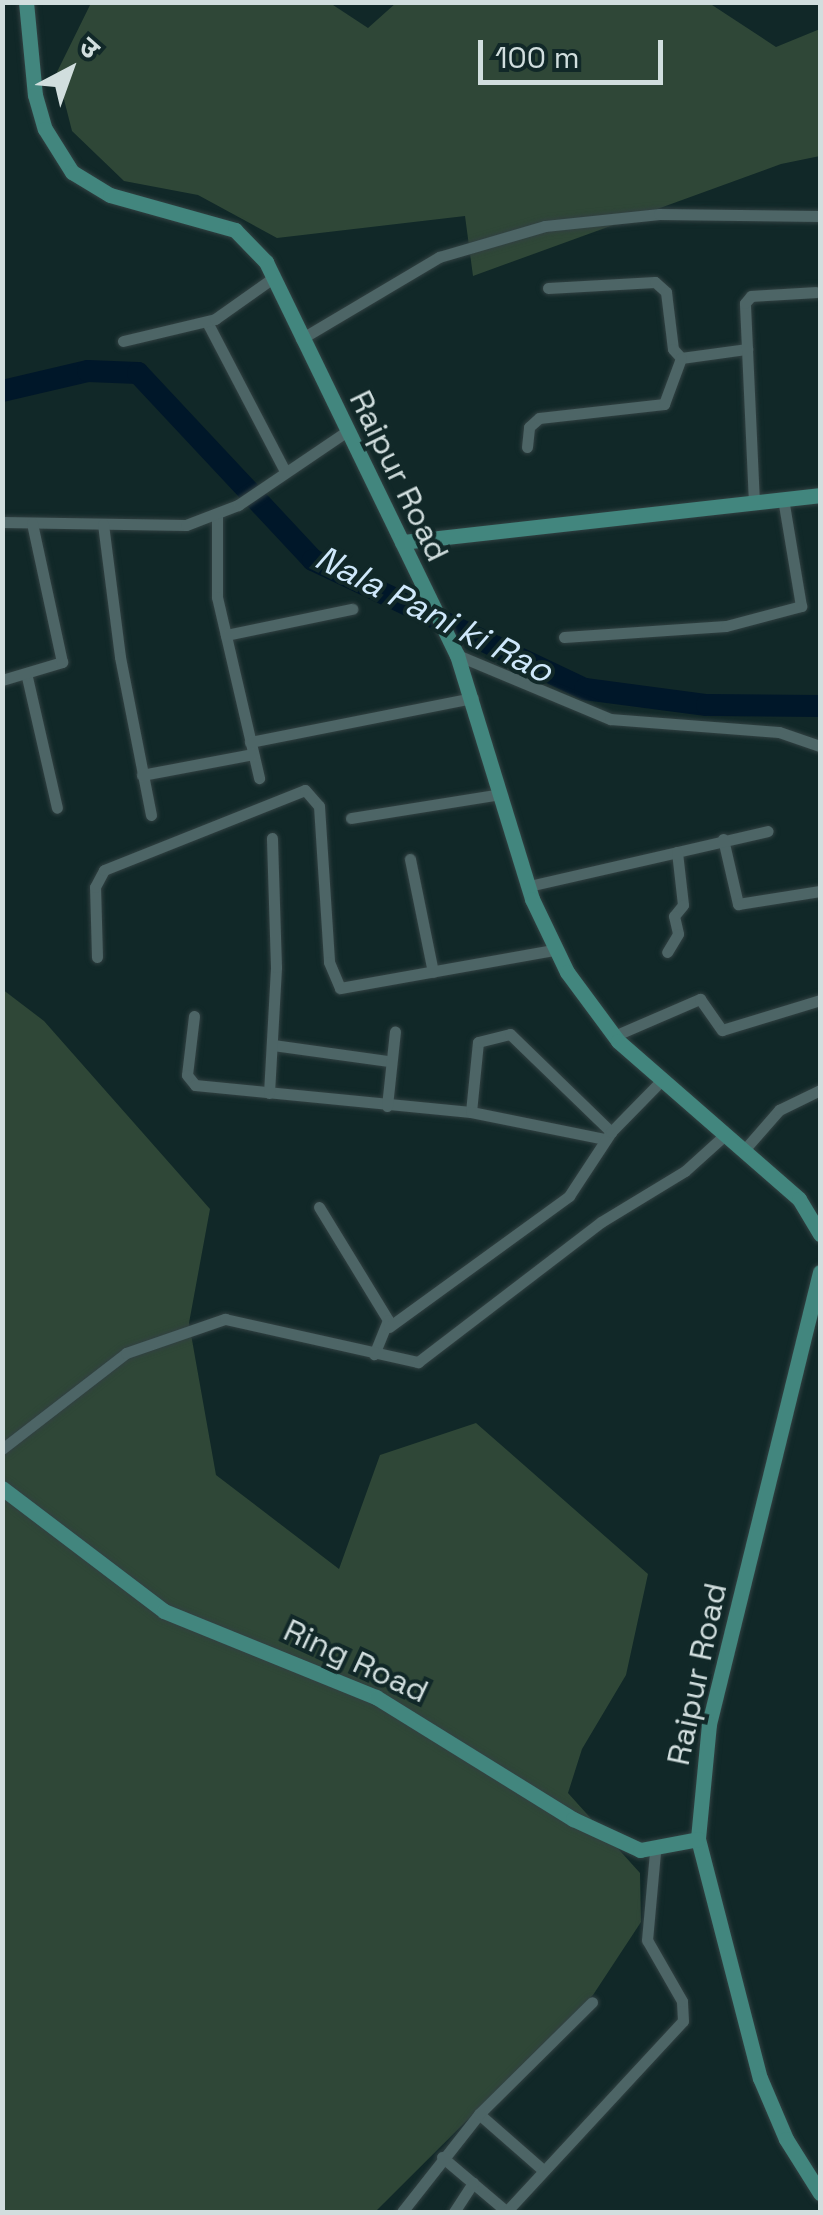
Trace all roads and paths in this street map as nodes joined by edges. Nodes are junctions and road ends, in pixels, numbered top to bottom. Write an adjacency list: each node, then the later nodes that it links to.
1 (26, 2): 3 (main road, Raipur Road)
2 (820, 216): 7 (street)
3 (273, 278): 6 (street); 7 (main road, Raipur Road)
4 (548, 288): 10 (street)
5 (816, 292): 9 (street)
6 (207, 322): 8 (street); 13 (street)
7 (301, 339): 11 (main road, Raipur Road)
8 (124, 340)
9 (747, 349): 10 (street); 16 (street)
10 (681, 358): 12 (street)
11 (346, 432): 13 (street); 21 (main road, Raipur Road)
12 (527, 447)
13 (285, 471): 17 (street)
14 (820, 495): 15 (main road)
15 (783, 499): 16 (main road); 24 (street)
16 (754, 502): 21 (main road)
17 (217, 516): 20 (street); 23 (street)
18 (2, 522): 19 (street)
19 (32, 523): 20 (street); 26 (street)
20 (103, 524): 31 (street)
21 (402, 542): 25 (main road, Raipur Road)
22 (352, 609): 23 (street)
23 (226, 635): 30 (street)
24 (564, 638)
25 (455, 651): 28 (main road, Raipur Road); 29 (street)
26 (27, 676): 27 (street); 34 (street)
27 (2, 680)
28 (473, 698): 30 (street); 33 (main road, Raipur Road)
29 (820, 746)
30 (251, 748): 31 (street); 32 (street)
31 (142, 775): 35 (street)
32 (259, 778)
33 (501, 794): 36 (street); 42 (main road, Raipur Road)
34 (57, 808)
35 (151, 815)
36 (351, 818)
37 (768, 831): 39 (street)
38 (272, 838): 52 (street)
39 (723, 839): 40 (street); 43 (street)
40 (676, 852): 42 (street); 45 (street)
41 (410, 859): 47 (street)
42 (528, 886): 44 (main road, Raipur Road)
43 (820, 890)
44 (554, 950): 47 (street); 51 (main road, Raipur Road)
45 (667, 952)
46 (97, 957): 47 (street)
47 (433, 972)
48 (820, 1000): 51 (street)
49 (194, 1016): 56 (street)
50 (395, 1031): 53 (street)
51 (614, 1036): 54 (main road, Raipur Road)
52 (273, 1044): 53 (street); 56 (street)
53 (389, 1061): 57 (street)
54 (661, 1081): 59 (main road, Raipur Road); 60 (street)
55 (820, 1090): 61 (street)
56 (269, 1093): 57 (street)
57 (387, 1106): 58 (street)
58 (471, 1112): 60 (street); 60 (street)
59 (726, 1134): 61 (main road, Raipur Road); 66 (street)
60 (608, 1136): 65 (street)
61 (745, 1149): 63 (main road, Raipur Road)
62 (319, 1207): 65 (street)
63 (820, 1234)
64 (820, 1272): 69 (main road, Raipur Road)
65 (389, 1327): 66 (street)
66 (374, 1354): 67 (street)
67 (2, 1448)
68 (2, 1488): 70 (main road, Ring Road)
69 (698, 1839): 70 (main road); 76 (main road, Raipur Road)
70 (655, 1852): 74 (street)
71 (592, 2002): 72 (street)
72 (479, 2114): 73 (street); 74 (street)
73 (442, 2158): 75 (street); 77 (street)
74 (543, 2170): 79 (street)
75 (474, 2183): 78 (street); 79 (street)
76 (820, 2192)
77 (402, 2212)
78 (454, 2212)
79 (507, 2212)

